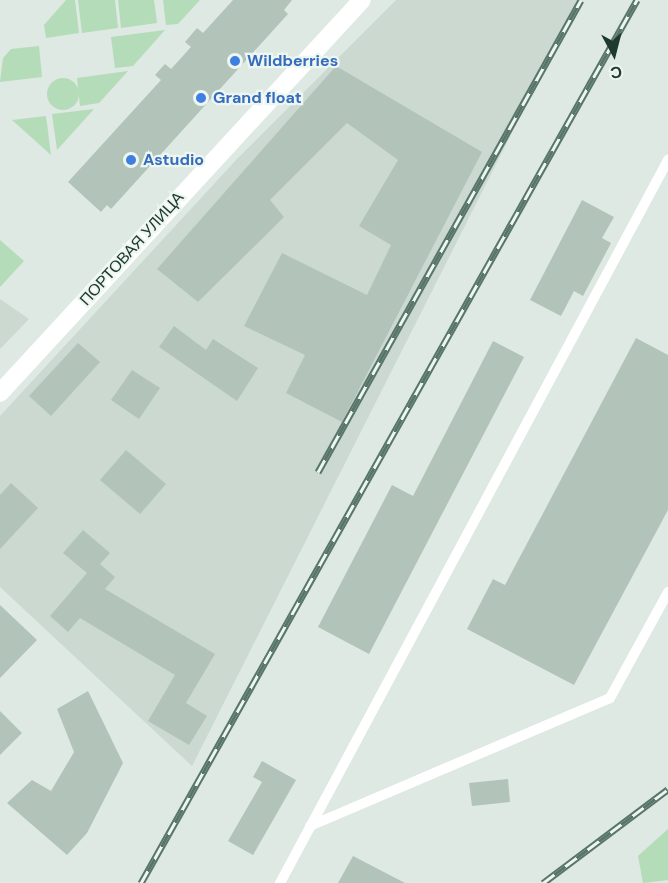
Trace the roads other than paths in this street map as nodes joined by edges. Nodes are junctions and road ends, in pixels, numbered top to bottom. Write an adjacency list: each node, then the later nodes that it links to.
1 (362, 0): 3 (street, ПОРТОВАЯ УЛИЦА)
2 (668, 160): 5 (lane)
3 (0, 393)
4 (668, 592): 5 (lane)
5 (310, 826): 6 (lane)
6 (280, 883)

